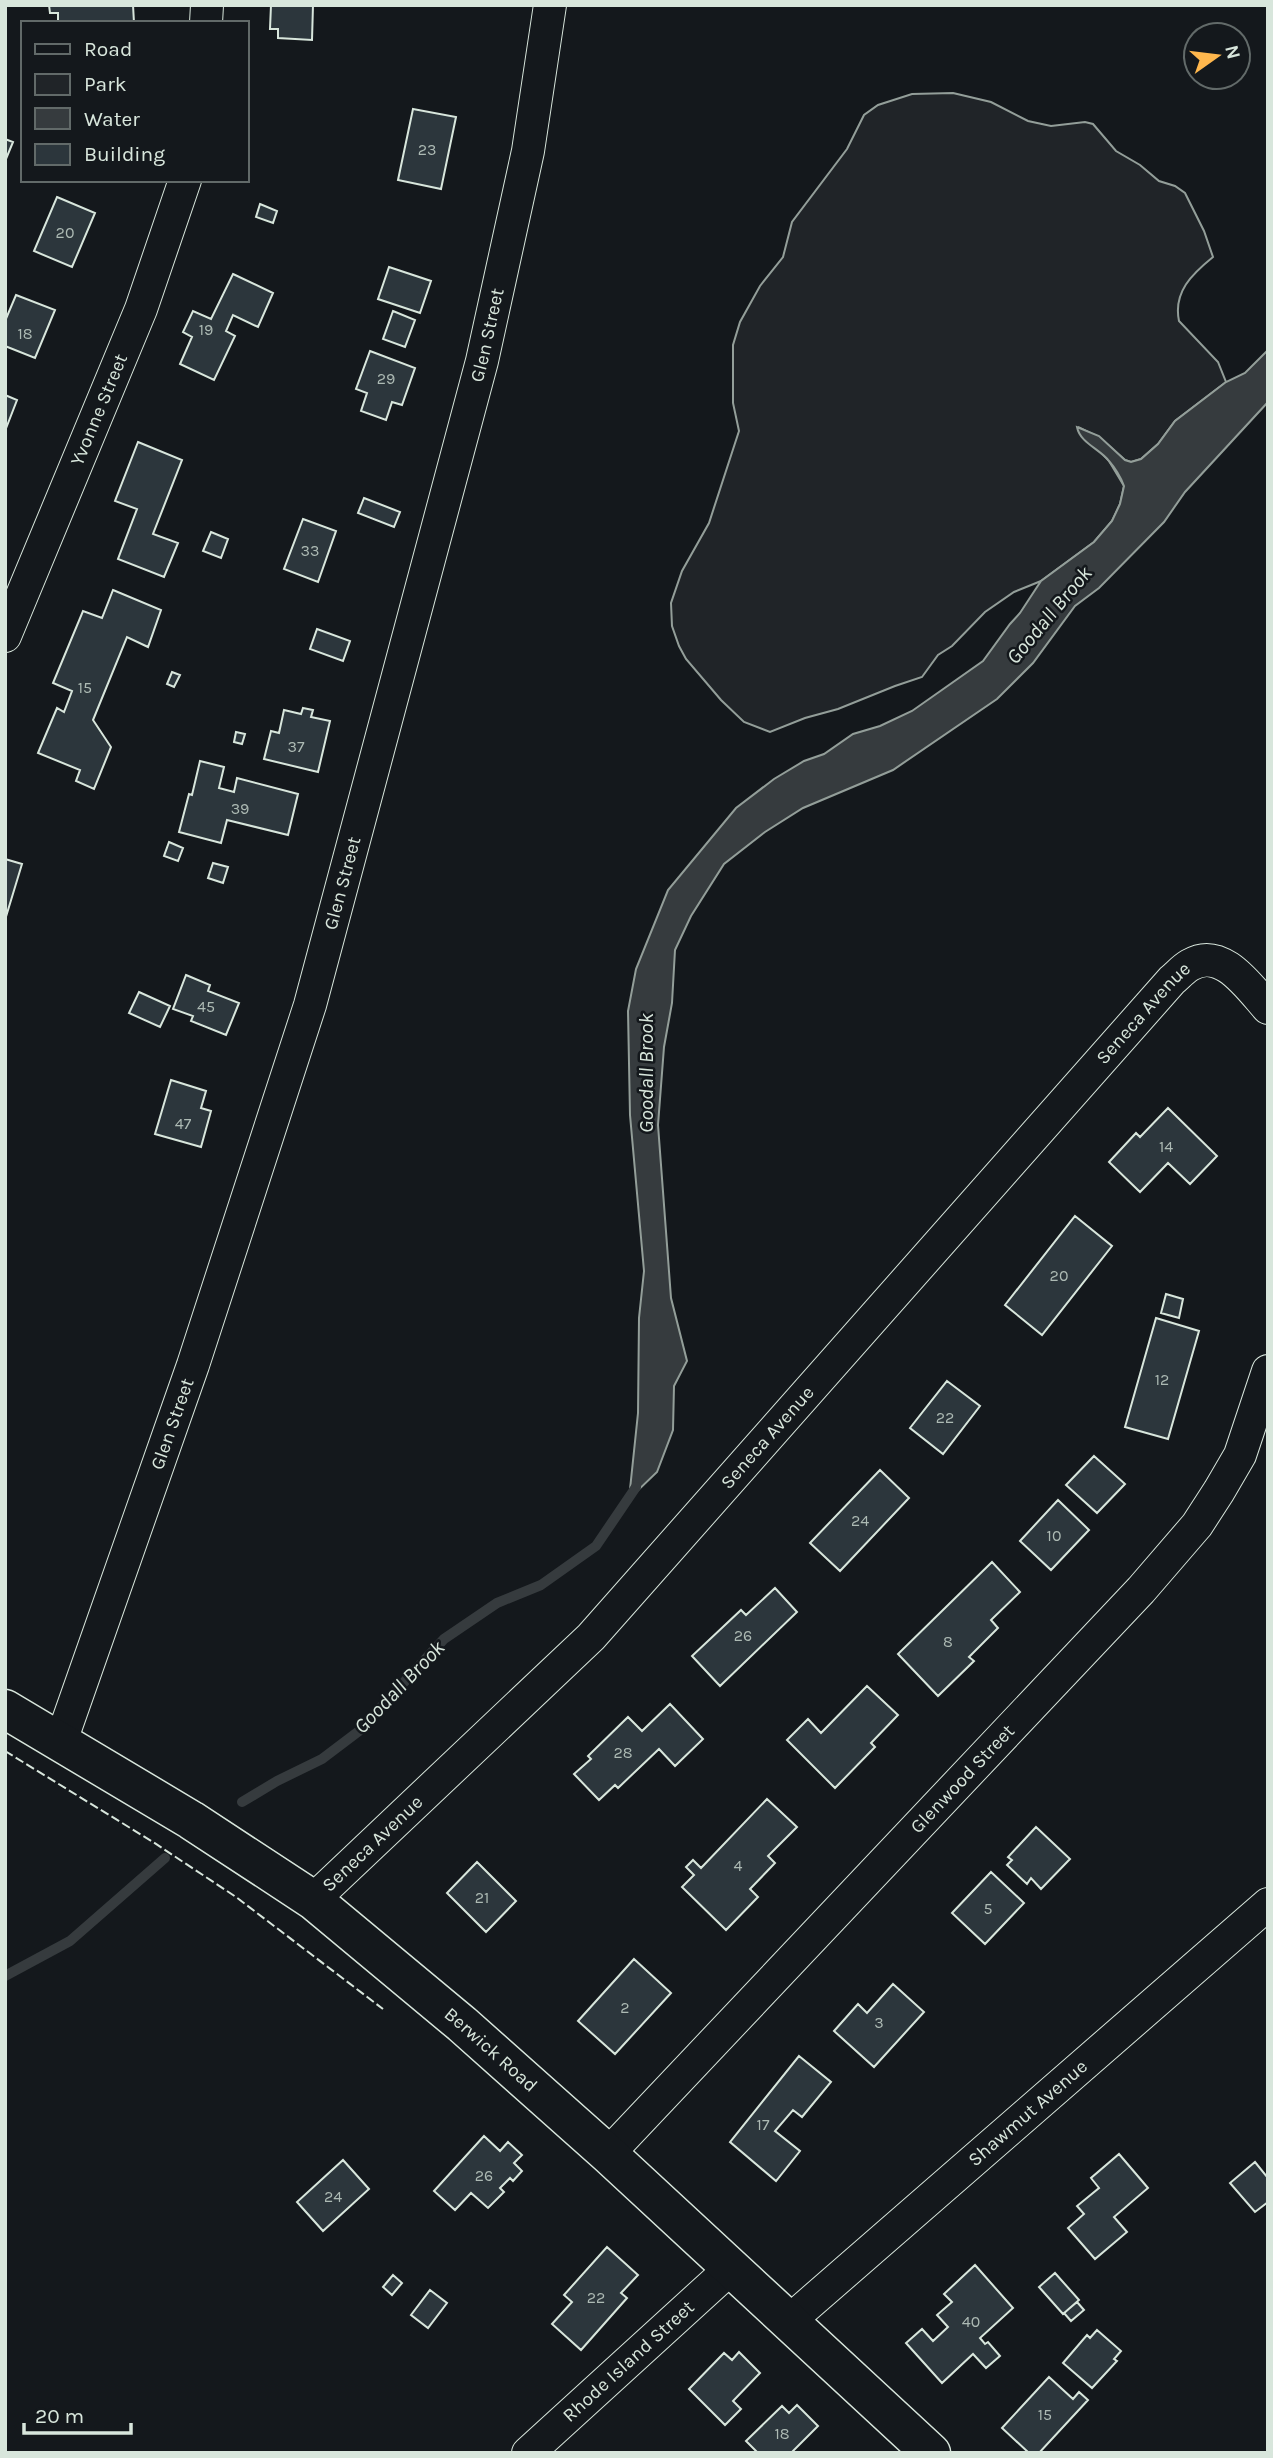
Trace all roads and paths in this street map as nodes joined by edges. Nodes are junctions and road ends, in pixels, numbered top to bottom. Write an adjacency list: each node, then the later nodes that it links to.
1 (550, 5): 7 (street, Glen Street)
2 (184, 182): 3 (street, Yvonne Street)
3 (5, 636)
4 (1268, 1008): 8 (street, Seneca Avenue)
5 (1268, 1371): 10 (street, Glenwood Street)
6 (5, 1709): 7 (street, Berwick Road)
7 (61, 1741): 8 (street, Berwick Road)
8 (313, 1900): 10 (street, Berwick Road)
9 (1261, 1923): 12 (street, Shawmut Avenue)
10 (608, 2154): 11 (street, Berwick Road)
11 (731, 2268): 12 (street, Berwick Road); 13 (street, Rhode Island Street)
12 (788, 2322): 14 (street, Berwick Road)
13 (528, 2453)
14 (931, 2453)

